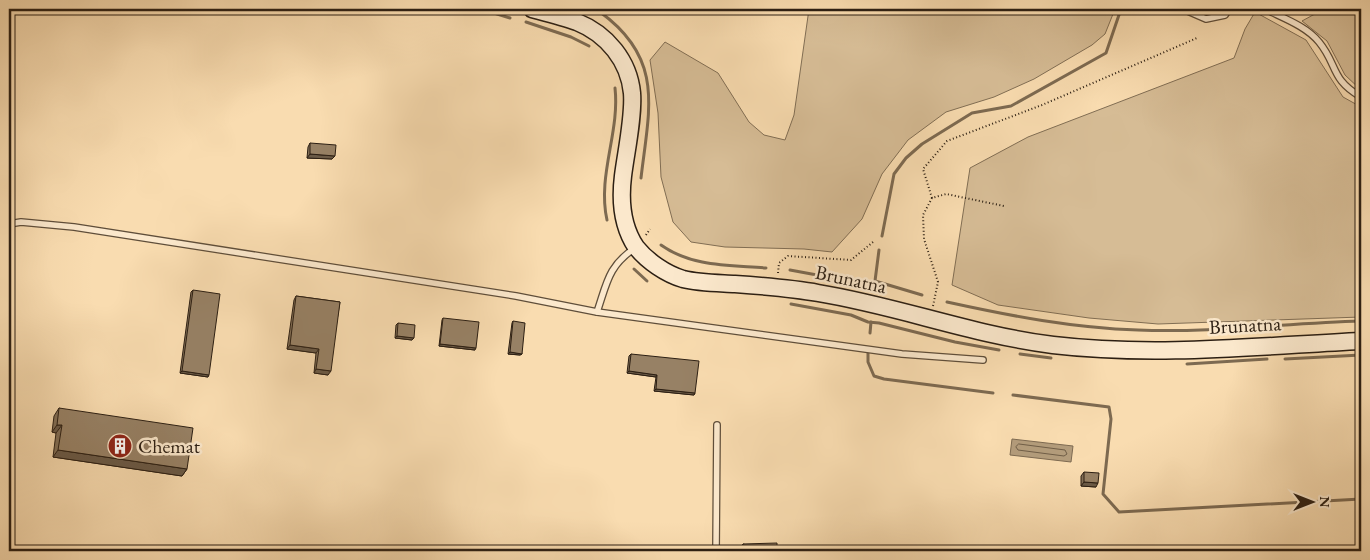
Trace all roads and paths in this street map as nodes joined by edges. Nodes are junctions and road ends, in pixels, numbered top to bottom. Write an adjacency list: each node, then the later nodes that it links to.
1 (532, 9): 11 (street, Brunatna)
2 (1183, 9): 3 (lane)
3 (1229, 9)
4 (1265, 9): 6 (lane)
5 (1197, 38): 7 (path)
6 (1361, 97)
7 (932, 198): 8 (path); 14 (path)
8 (1004, 206)
9 (9, 224): 13 (lane)
10 (874, 242): 12 (path)
11 (636, 246): 12 (street, Brunatna); 13 (lane)
12 (777, 287): 14 (street, Brunatna)
13 (597, 312): 16 (lane)
14 (930, 320): 15 (street, Brunatna)
15 (1361, 341)
16 (983, 360)
17 (718, 425): 18 (lane)
18 (716, 551)

